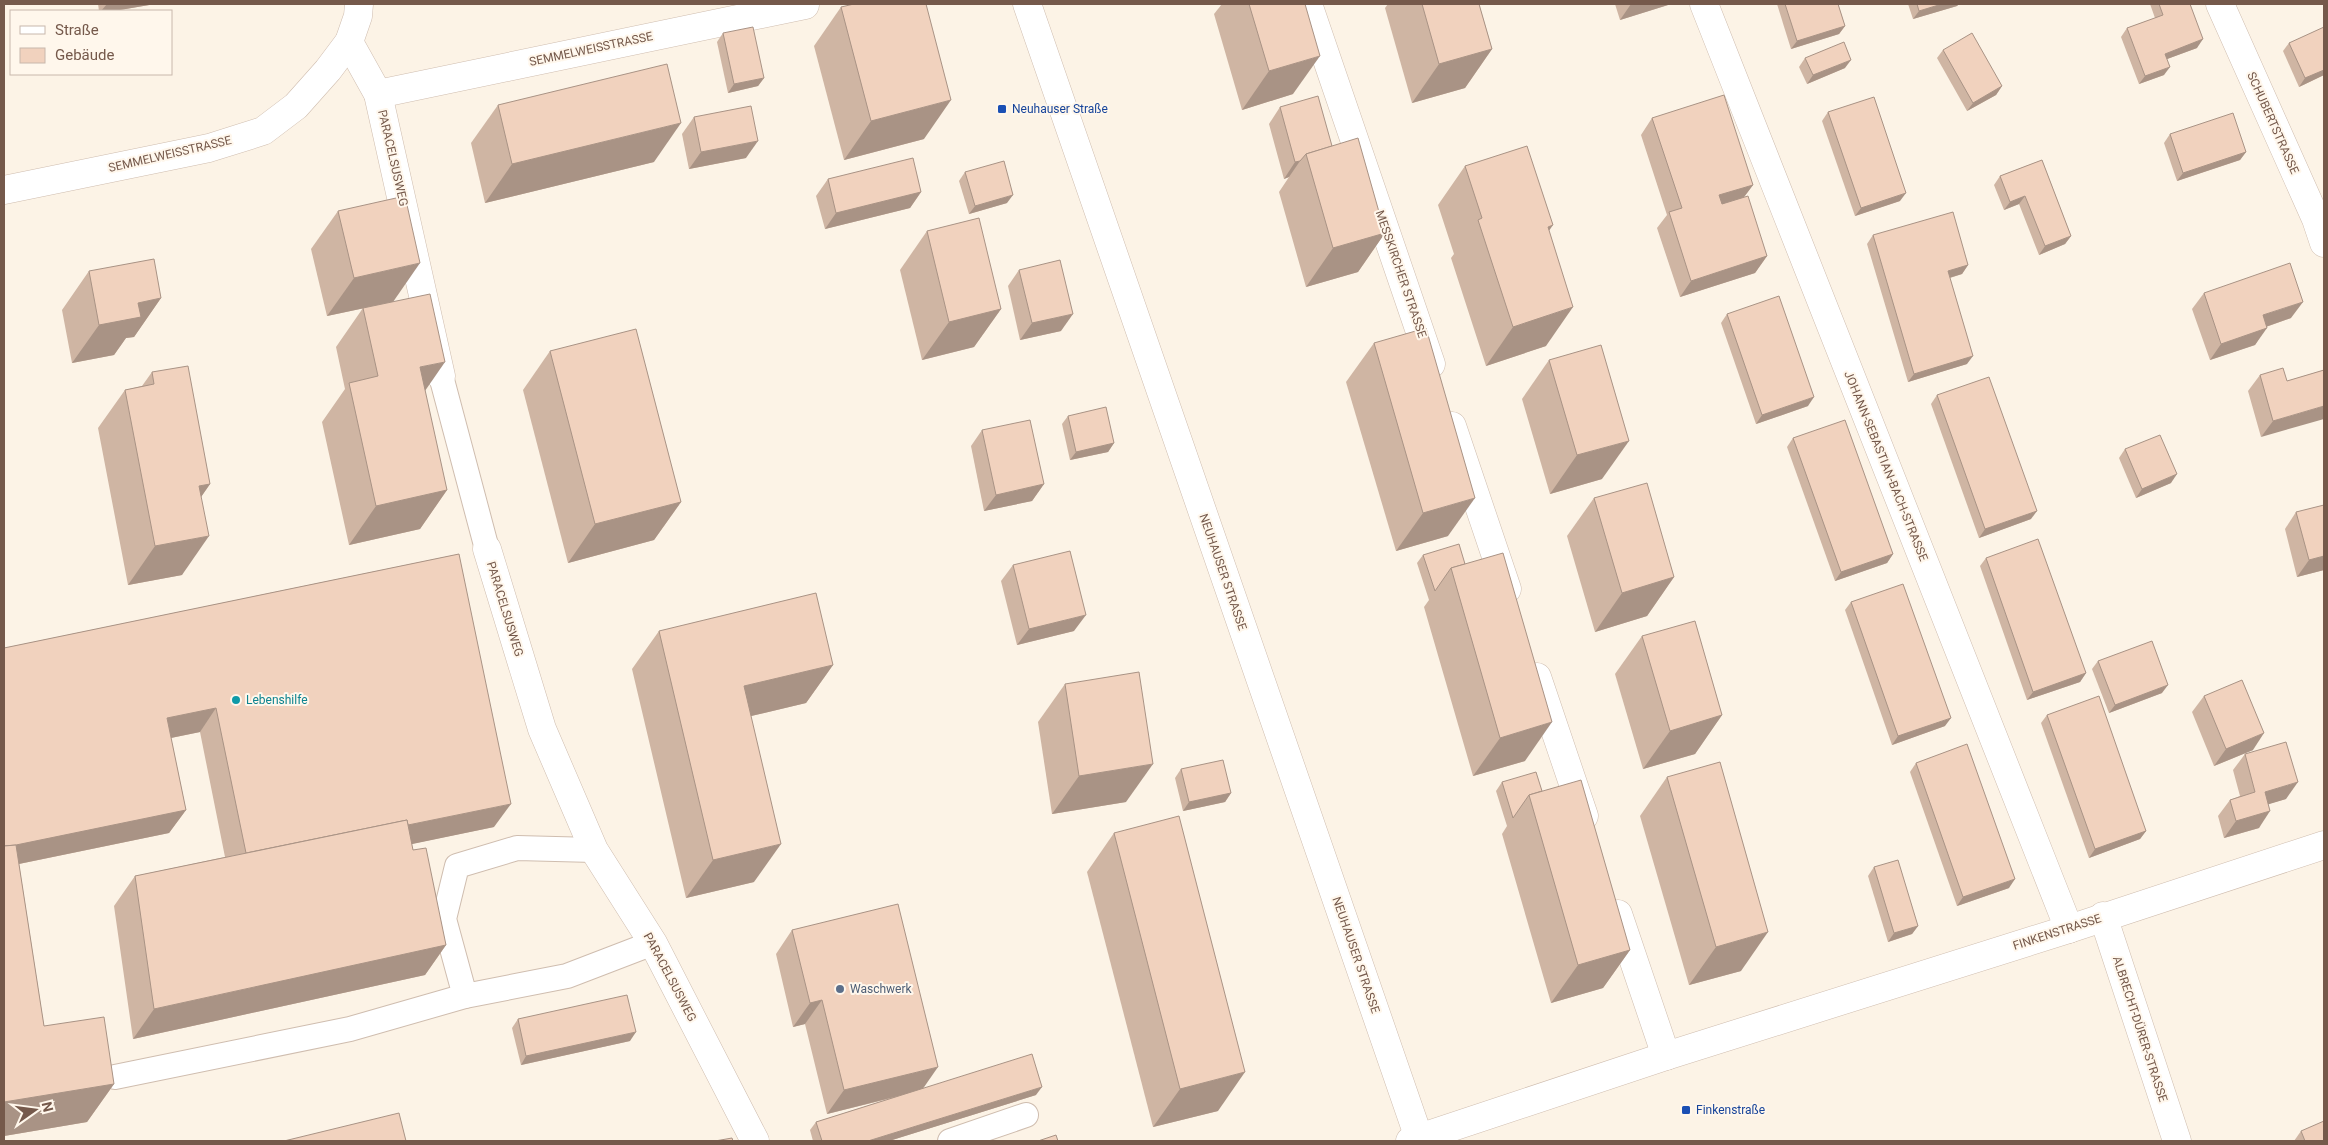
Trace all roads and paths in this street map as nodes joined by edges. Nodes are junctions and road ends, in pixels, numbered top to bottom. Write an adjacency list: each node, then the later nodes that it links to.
1 (359, 4): 7 (street, SEMMELWEISSTRASSE)
2 (1027, 4): 26 (street, NEUHAUSER STRASSE)
3 (1308, 4): 13 (street, MESSKIRCHER STRASSE)
4 (1704, 4): 20 (street, JOHANN-SEBASTIAN-BACH-STRASSE)
5 (2220, 4): 10 (street, SCHUBERTSTRASSE)
6 (805, 6): 8 (street, SEMMELWEISSTRASSE)
7 (349, 42): 8 (street, PARACELSUSWEG); 9 (street, SEMMELWEISSTRASSE)
8 (378, 94): 11 (street, PARACELSUSWEG)
9 (4, 190)
10 (2324, 243)
11 (441, 376): 12 (lane, PARACELSUSWEG)
12 (486, 548): 17 (street, PARACELSUSWEG)
13 (1516, 613)
14 (1528, 651): 15 (street)
15 (1592, 839)
16 (2324, 845): 19 (street, FINKENSTRASSE)
17 (594, 850): 21 (street, PARACELSUSWEG); 22 (lane)
18 (1608, 886): 23 (street)
19 (2103, 916): 20 (street, FINKENSTRASSE); 29 (street, ALBRECHT-DÜRER-STRASSE)
20 (2069, 929): 23 (street, FINKENSTRASSE)
21 (653, 943): 22 (lane); 27 (street, PARACELSUSWEG)
22 (465, 996): 24 (lane)
23 (1666, 1056): 26 (street, FINKENSTRASSE)
24 (115, 1077)
25 (1026, 1115): 28 (lane)
26 (1416, 1140)
27 (755, 1141)
28 (950, 1141)
29 (2177, 1141)

